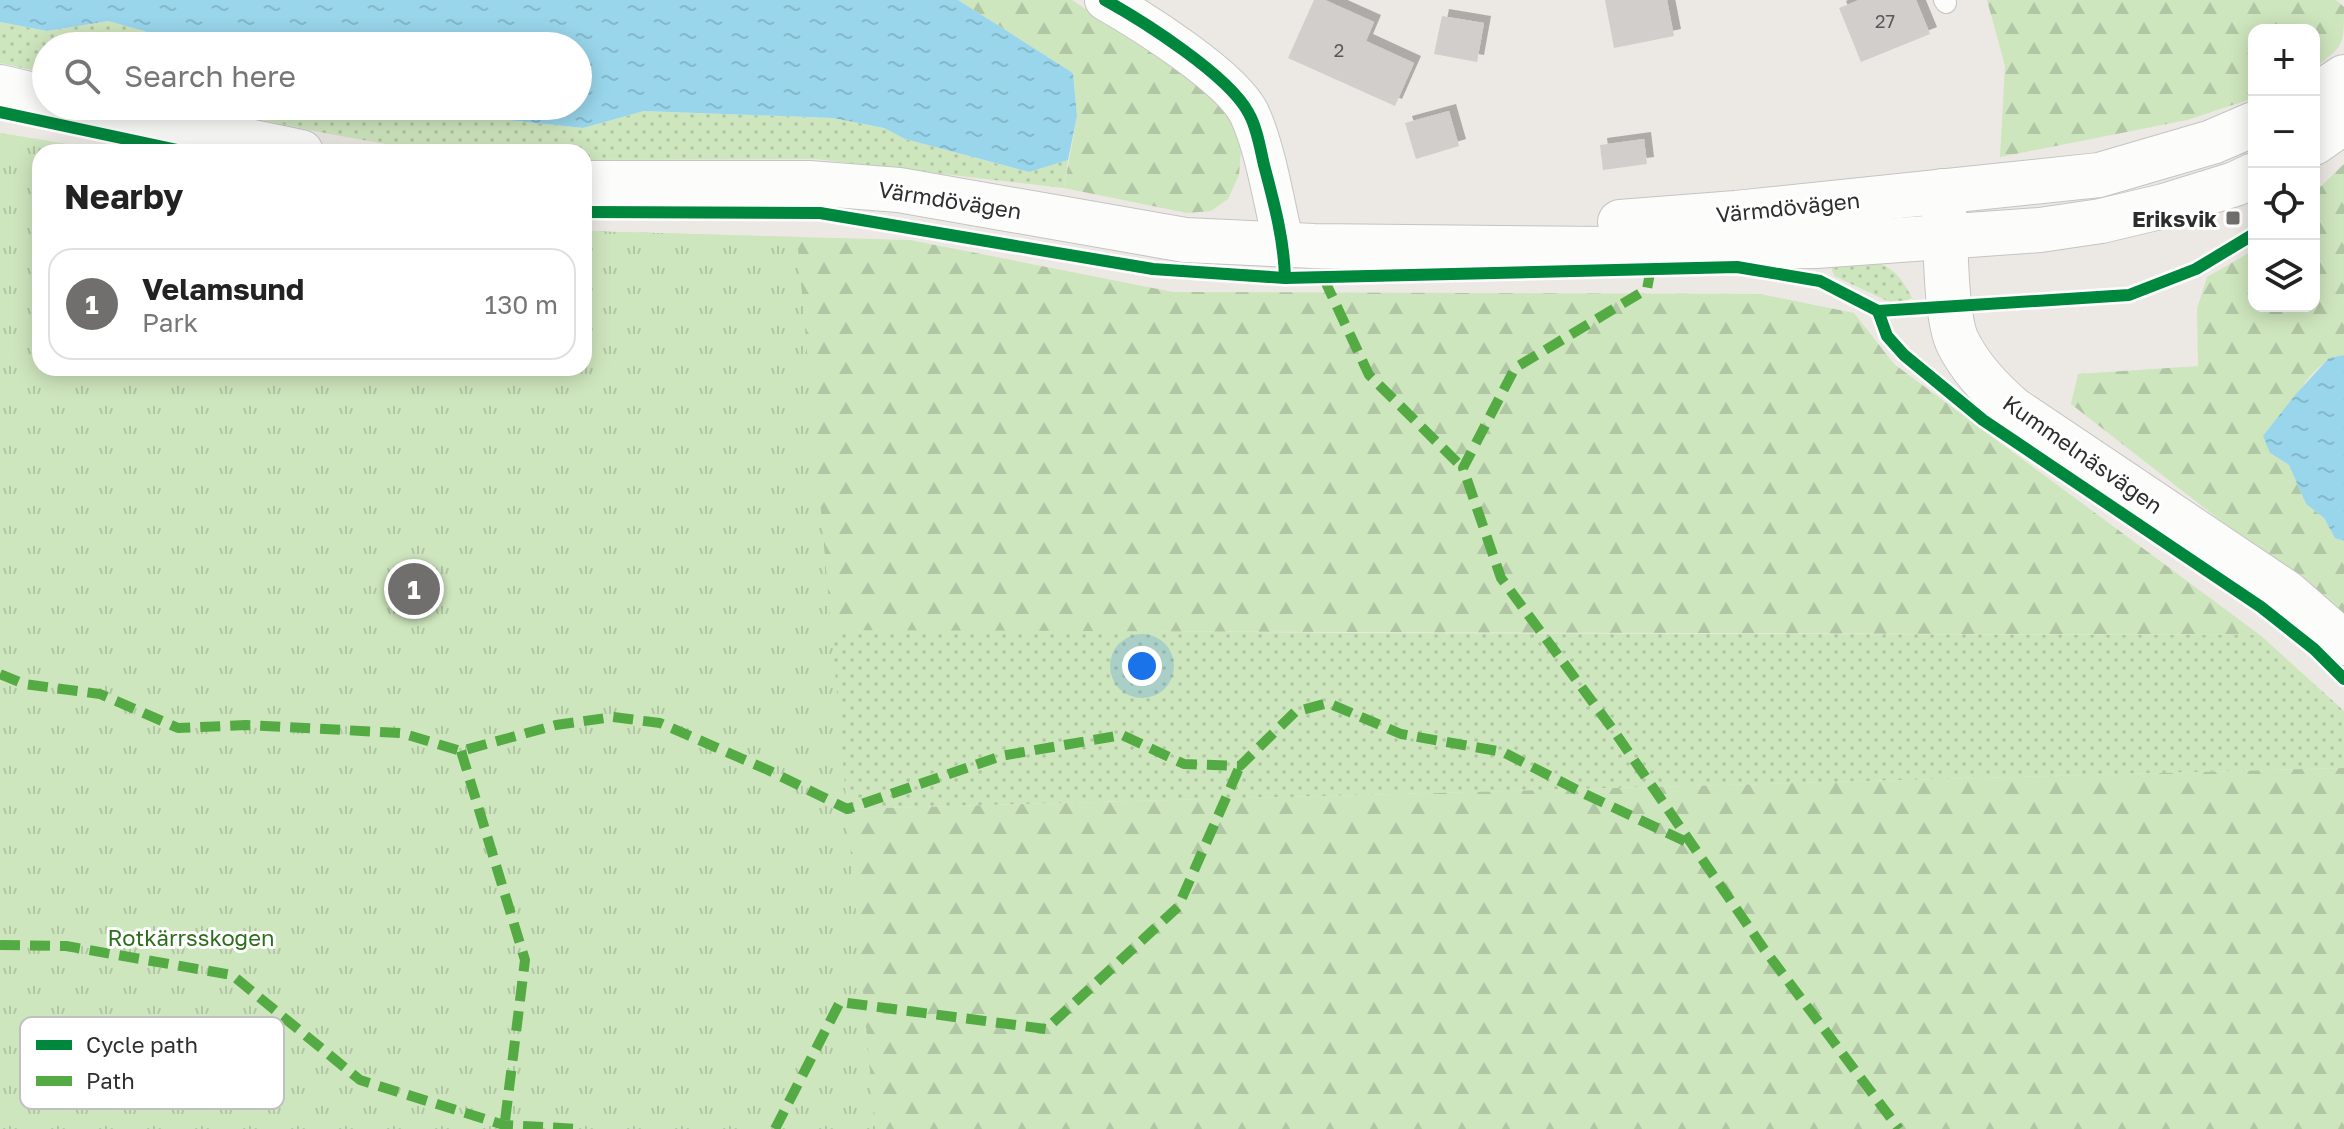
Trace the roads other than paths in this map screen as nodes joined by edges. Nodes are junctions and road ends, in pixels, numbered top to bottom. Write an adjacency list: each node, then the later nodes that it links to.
1 (1105, 0): 15 (street)
2 (2344, 77): 5 (main road)
3 (0, 87): 4 (main road)
4 (32, 95)
5 (2316, 96)
6 (148, 120): 10 (main road)
7 (2344, 122): 9 (main road)
8 (2248, 127): 13 (main road, Värmdövägen)
9 (2320, 139)
10 (263, 144)
11 (2248, 178): 14 (main road, Värmdövägen)
12 (592, 183): 15 (main road, Värmdövägen)
13 (1943, 191): 14 (main road, Kummelnäsvägen); 15 (main road, Värmdövägen)
14 (1947, 238): 15 (main road, Värmdövägen); 16 (main road, Kummelnäsvägen)
15 (1299, 245)
16 (2344, 643)

